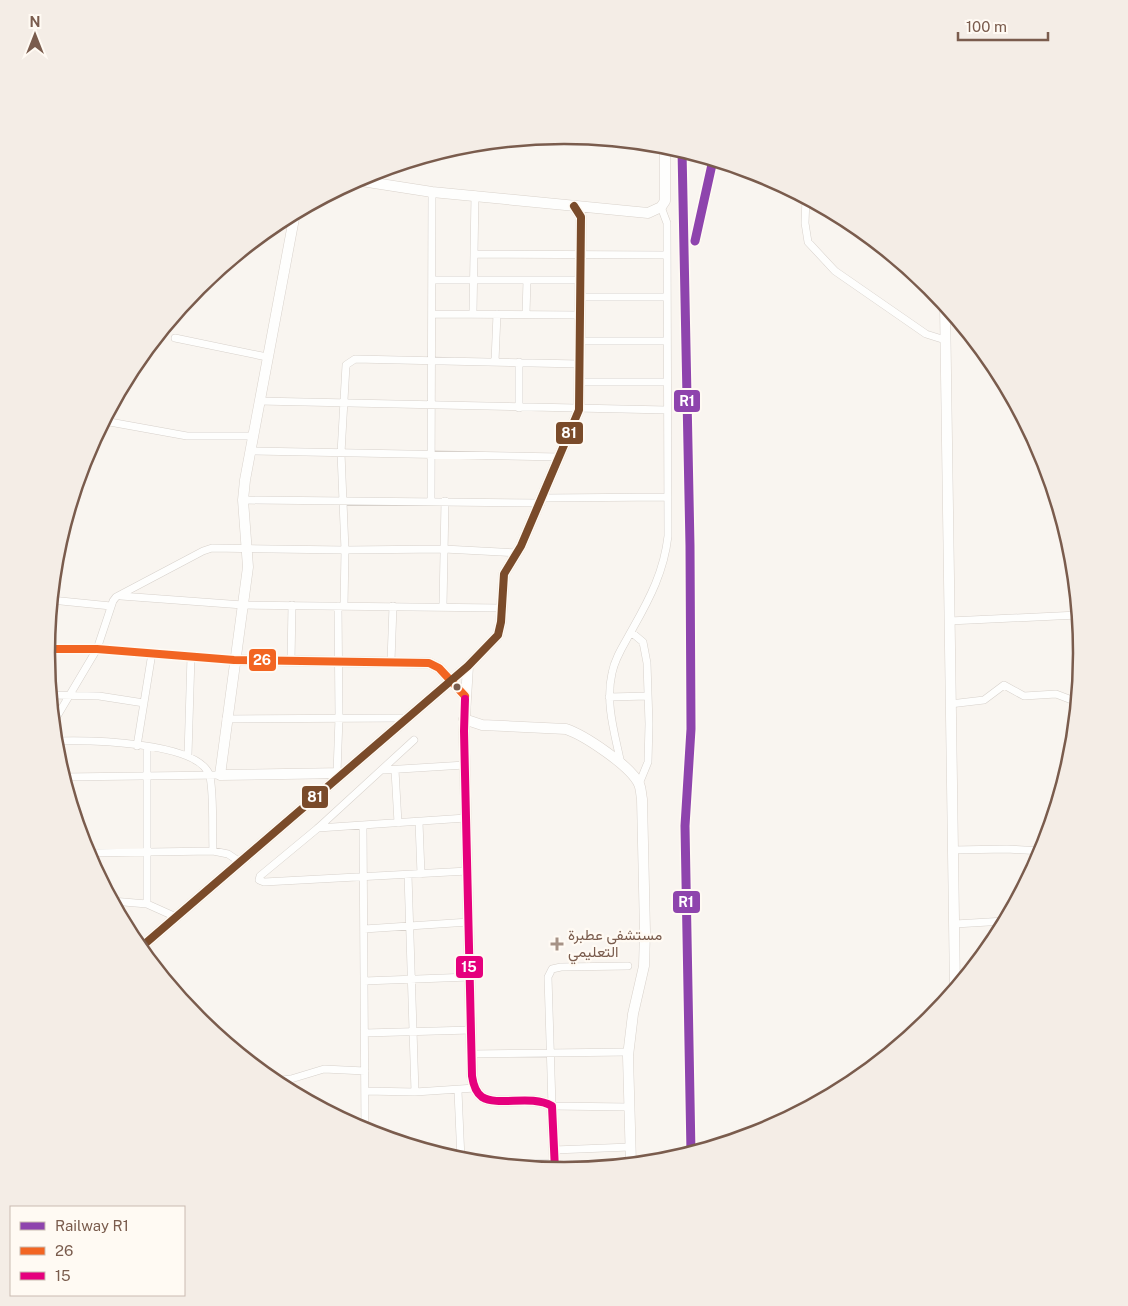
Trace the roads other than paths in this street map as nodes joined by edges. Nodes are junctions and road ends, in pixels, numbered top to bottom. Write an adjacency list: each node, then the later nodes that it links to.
1 (665, 155): 8 (street)
2 (371, 182): 3 (street)
3 (432, 192): 4 (street); 14 (street)
4 (475, 196): 6 (street); 11 (street)
5 (806, 205): 27 (street)
6 (574, 206): 7 (street); 9 (street)
7 (589, 207): 8 (street); 9 (street)
8 (661, 208): 13 (street)
9 (581, 217): 12 (street)
10 (293, 222): 30 (street)
11 (474, 254): 12 (street); 15 (street)
12 (580, 256): 13 (street); 17 (street)
13 (666, 256): 19 (street)
14 (433, 280): 15 (street); 21 (street)
15 (473, 280): 16 (street); 20 (street)
16 (527, 280): 17 (street); 23 (street)
17 (580, 280): 18 (street)
18 (580, 297): 19 (street); 24 (street)
19 (666, 297): 29 (street)
20 (472, 313): 21 (street); 22 (street)
21 (433, 314): 31 (street)
22 (497, 314): 23 (street); 32 (street)
23 (526, 314): 24 (street)
24 (579, 315): 28 (street)
25 (945, 315): 27 (street)
26 (175, 338): 30 (street)
27 (945, 340): 69 (street)
28 (580, 341): 29 (street); 34 (street)
29 (666, 341): 36 (street)
30 (267, 358): 37 (street)
31 (433, 360): 32 (street); 38 (street); 39 (street)
32 (495, 361): 33 (street)
33 (519, 362): 34 (street); 40 (street)
34 (580, 364): 35 (street)
35 (580, 382): 36 (street); 41 (street)
36 (667, 382): 42 (street)
37 (259, 401): 38 (street); 44 (street)
38 (343, 403): 39 (street); 46 (street)
39 (432, 406): 40 (street); 47 (street)
40 (518, 408): 41 (street)
41 (579, 410): 42 (street); 48 (street)
42 (667, 410): 49 (street)
43 (110, 422): 44 (street)
44 (252, 436): 45 (street)
45 (250, 450): 46 (street); 51 (street)
46 (341, 453): 47 (street); 50 (street)
47 (432, 454): 48 (street); 52 (street)
48 (560, 457): 53 (street)
49 (668, 497): 53 (street); 70 (street)
50 (343, 499): 51 (street); 52 (street); 57 (street)
51 (243, 500): 55 (street)
52 (431, 500): 54 (street)
53 (542, 500): 54 (street); 58 (street)
54 (445, 501): 56 (street)
55 (247, 548): 57 (street); 59 (street); 61 (street)
56 (444, 549): 57 (street); 58 (street); 66 (street)
57 (345, 550): 64 (street)
58 (518, 553): 67 (street)
59 (120, 596): 61 (street); 62 (street)
60 (58, 601): 62 (street)
61 (242, 605): 63 (street); 75 (street)
62 (111, 606): 72 (street)
63 (292, 606): 64 (street); 76 (street)
64 (341, 606): 65 (street); 77 (street)
65 (393, 606): 66 (street); 78 (street)
66 (443, 606): 67 (street)
67 (502, 608): 79 (street)
68 (1072, 615): 69 (street)
69 (949, 621): 88 (street)
70 (631, 632): 84 (street); 85 (street)
71 (55, 649): 72 (street)
72 (97, 649): 73 (street); 81 (street)
73 (152, 653): 74 (street); 87 (street)
74 (191, 656): 75 (street); 100 (street)
75 (234, 660): 76 (street); 92 (street)
76 (291, 660): 77 (street)
77 (339, 661): 78 (street); 90 (street)
78 (392, 661): 80 (street)
79 (468, 666): 80 (street); 83 (street)
80 (450, 680): 83 (street); 91 (street)
81 (70, 694): 82 (street); 87 (street); 89 (street)
82 (57, 695)
83 (465, 696): 93 (street)
84 (648, 696): 85 (street); 109 (street)
85 (609, 697): 101 (street)
86 (1071, 700): 88 (street)
87 (144, 704): 98 (street)
88 (950, 704): 115 (street)
89 (59, 714)
90 (340, 718): 91 (street); 92 (street); 105 (street)
91 (405, 718): 105 (street)
92 (226, 719): 106 (street)
93 (464, 719): 94 (street); 95 (street)
94 (482, 725): 95 (street); 101 (street)
95 (464, 731): 102 (street)
96 (414, 740): 103 (street)
97 (63, 741): 98 (street)
98 (137, 746): 99 (street)
99 (147, 747): 100 (street); 107 (street)
100 (188, 755): 106 (street)
101 (621, 764): 109 (street)
102 (465, 765): 104 (street); 110 (street)
103 (384, 770): 104 (street); 114 (street)
104 (395, 770): 112 (street)
105 (341, 773): 106 (street); 120 (street)
106 (215, 775): 107 (street); 116 (street)
107 (148, 776): 108 (street); 118 (street)
108 (70, 777)
109 (639, 784): 142 (street)
110 (466, 818): 111 (street); 121 (street)
111 (419, 822): 112 (street); 122 (street)
112 (398, 823): 113 (street)
113 (363, 826): 114 (street); 124 (street)
114 (318, 828): 124 (street)
115 (953, 850): 117 (street); 130 (street)
116 (213, 851): 118 (street); 120 (street)
117 (1033, 851)
118 (146, 852): 119 (street); 126 (street)
119 (96, 853)
120 (240, 862): 127 (street)
121 (468, 871): 122 (street); 128 (street)
122 (421, 874): 123 (street)
123 (408, 875): 124 (street); 131 (street)
124 (363, 877): 132 (street)
125 (120, 902): 126 (street)
126 (147, 904): 127 (street)
127 (176, 917): 133 (street)
128 (469, 922): 131 (street); 135 (street)
129 (996, 922): 130 (street)
130 (955, 924): 137 (street)
131 (410, 926): 132 (street); 136 (street)
132 (364, 930): 138 (street)
133 (146, 943)
134 (628, 966): 144 (street)
135 (470, 976): 136 (street); 139 (street)
136 (411, 979): 138 (street); 140 (street)
137 (955, 979)
138 (364, 981): 141 (street)
139 (471, 1030): 140 (street); 143 (street)
140 (413, 1032): 141 (street); 150 (street)
141 (364, 1033): 145 (street)
142 (628, 1052): 144 (street); 152 (street)
143 (472, 1054): 144 (street); 147 (street)
144 (551, 1054): 151 (street)
145 (365, 1071): 146 (street); 148 (street)
146 (286, 1080)
147 (475, 1088): 149 (street); 151 (street)
148 (365, 1091): 150 (street); 153 (street)
149 (458, 1091): 150 (street); 156 (street)
150 (415, 1092)
151 (552, 1106): 152 (street); 155 (street)
152 (629, 1107): 154 (street)
153 (365, 1122)
154 (630, 1147): 155 (street); 157 (street)
155 (554, 1150): 158 (street)
156 (461, 1151)
157 (631, 1158)
158 (555, 1162)

